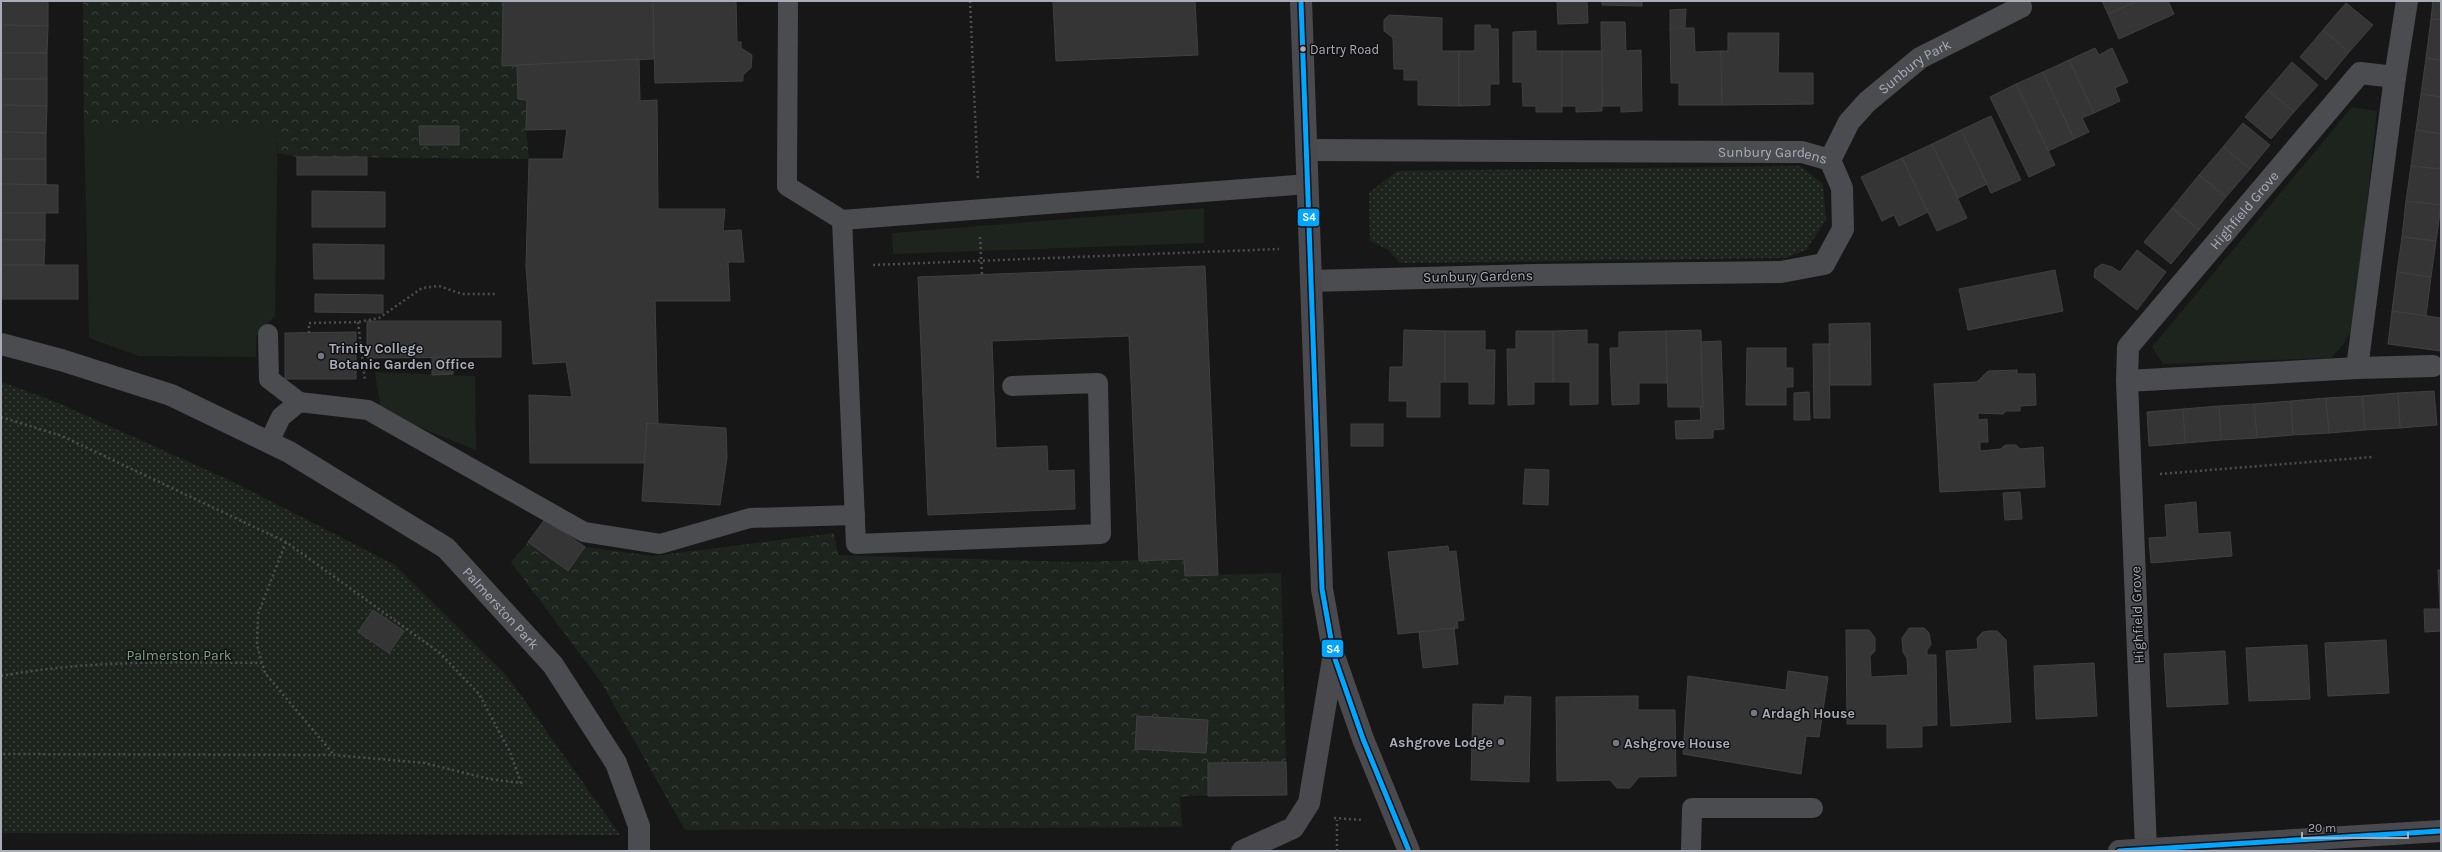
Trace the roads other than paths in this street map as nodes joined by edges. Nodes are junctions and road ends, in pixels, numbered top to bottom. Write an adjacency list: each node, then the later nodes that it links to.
1 (788, 1): 9 (lane)
2 (1301, 1): 6 (main road)
3 (2018, 1): 7 (street, Sunbury Park)
4 (2407, 1): 5 (street)
5 (2395, 77): 14 (street); 15 (street, Highfield Grove)
6 (1306, 150): 7 (street, Sunbury Gardens); 8 (main road)
7 (1830, 160): 10 (street, Sunbury Gardens)
8 (1308, 184): 9 (lane); 10 (main road)
9 (842, 220): 19 (lane)
10 (1311, 281): 20 (main road)
11 (268, 334): 17 (lane)
12 (1, 344): 18 (street, Palmerston Park)
13 (2433, 366): 14 (street)
14 (2357, 368): 15 (street)
15 (2127, 381): 24 (street, Highfield Grove)
16 (1012, 386): 19 (lane)
17 (299, 402): 18 (lane); 19 (lane)
18 (269, 442): 25 (street, Palmerston Park)
19 (855, 515)
20 (1334, 656): 26 (main road); 27 (main road)
21 (1814, 808): 28 (lane)
22 (2441, 831): 23 (main road)
23 (2225, 848): 24 (main road)
24 (2146, 849): 29 (main road)
25 (639, 851)
26 (1242, 851)
27 (1409, 851)
28 (1691, 851)
29 (2119, 851)

